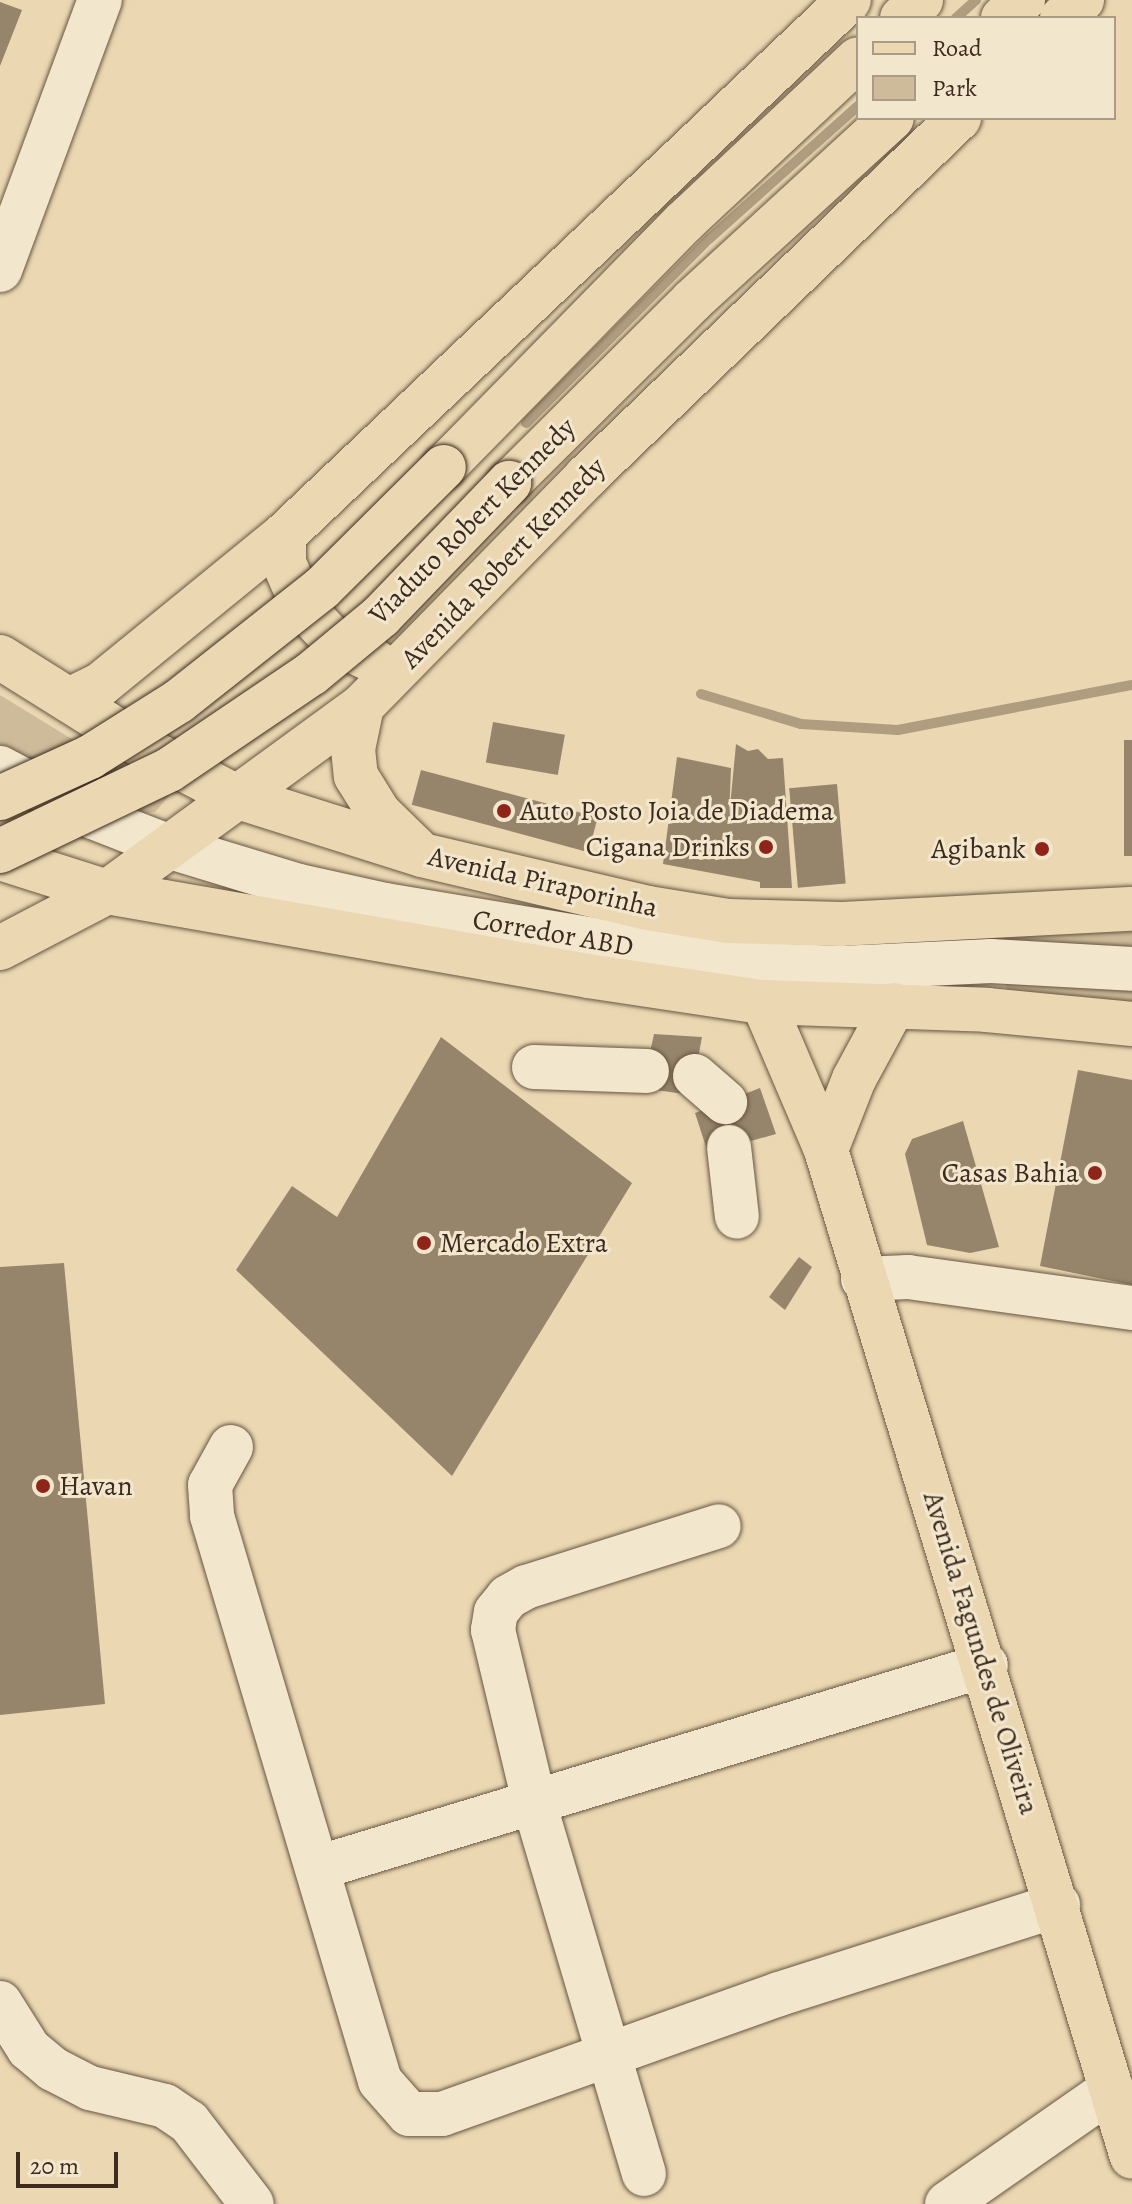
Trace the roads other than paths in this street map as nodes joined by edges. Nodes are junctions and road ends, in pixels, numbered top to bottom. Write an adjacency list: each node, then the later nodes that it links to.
1 (100, 0): 12 (street)
2 (849, 0): 13 (main road)
3 (921, 0): 6 (main road)
4 (1023, 0): 7 (main road)
5 (1082, 0): 8 (main road)
6 (904, 16)
7 (1005, 16)
8 (1064, 16)
9 (856, 61): 20 (main road, Viaduto Robert Kennedy, bridge)
10 (890, 120): 22 (main road, Viaduto Robert Kennedy, bridge)
11 (957, 120): 15 (main road, Avenida Robert Kennedy)
12 (0, 270)
13 (284, 535): 15 (main road); 16 (main road)
14 (0, 657): 16 (main road, Avenida Piraporinha)
15 (401, 668): 17 (main road, Avenida Robert Kennedy)
16 (69, 700): 19 (main road, Avenida Piraporinha)
17 (362, 706): 19 (main road, Avenida Robert Kennedy); 23 (main road)
18 (0, 768): 21 (street, Corredor ABD)
19 (235, 796): 21 (main road, Avenida Robert Kennedy); 23 (main road, Avenida Piraporinha)
20 (0, 798)
21 (167, 846): 25 (main road, Avenida Robert Kennedy); 28 (street, Corredor ABD)
22 (0, 851)
23 (422, 855): 26 (main road, Avenida Piraporinha)
24 (0, 858): 25 (main road)
25 (107, 892): 27 (main road, Avenida Robert Kennedy); 29 (main road)
26 (1132, 909)
27 (0, 948)
28 (1132, 969)
29 (763, 1002): 30 (main road); 35 (main road, Avenida Fagundes de Oliveira)
30 (894, 1005): 31 (main road); 35 (main road)
31 (1132, 1024)
32 (534, 1067): 33 (street)
33 (647, 1071)
34 (729, 1147): 36 (street)
35 (826, 1150): 37 (main road, Avenida Fagundes de Oliveira)
36 (737, 1217)
37 (863, 1279): 38 (street); 41 (main road, Avenida Fagundes de Oliveira)
38 (1132, 1308)
39 (231, 1447): 43 (street)
40 (719, 1526): 42 (street)
41 (986, 1665): 42 (street); 44 (main road, Avenida Fagundes de Oliveira)
42 (535, 1805): 43 (street); 46 (street)
43 (317, 1868): 46 (street)
44 (1058, 1905): 46 (street); 47 (main road, Avenida Fagundes de Oliveira)
45 (0, 2003): 50 (street)
46 (611, 2058): 49 (street)
47 (1112, 2089): 48 (main road, Avenida Fagundes de Oliveira); 51 (street)
48 (1132, 2157)
49 (644, 2174)
50 (252, 2204)
51 (947, 2204)

